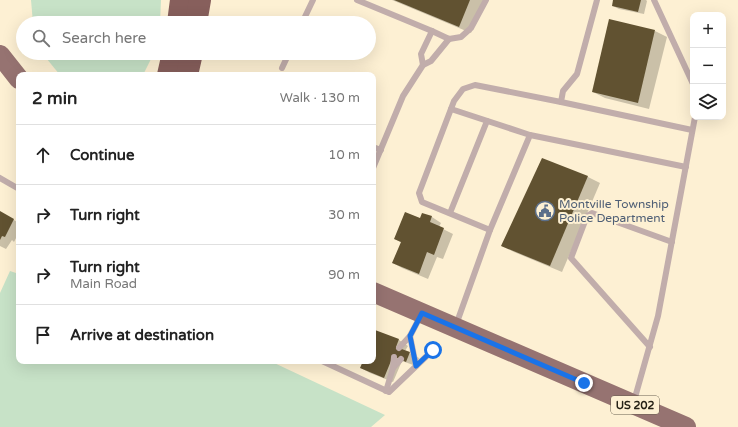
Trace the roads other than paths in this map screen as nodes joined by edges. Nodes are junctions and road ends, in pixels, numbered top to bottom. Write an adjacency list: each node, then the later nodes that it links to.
1 (182, 0): 8 (highway)
2 (200, 0): 9 (highway)
3 (313, 0): 10 (lane)
4 (356, 0): 11 (lane)
5 (486, 0): 12 (lane)
6 (597, 0): 23 (lane)
7 (654, 0): 22 (lane)
8 (179, 16)
9 (197, 16)
10 (306, 16)
11 (432, 31): 12 (lane); 17 (lane)
12 (449, 39): 17 (lane)
13 (0, 55): 21 (main road)
14 (171, 60): 19 (highway)
15 (190, 60): 20 (highway)
16 (286, 60): 18 (lane)
17 (423, 65): 30 (lane)
18 (282, 68)
19 (169, 72)
20 (188, 72)
21 (16, 75)
22 (690, 78)
23 (562, 102): 24 (lane); 27 (lane)
24 (451, 109): 26 (lane); 35 (lane)
25 (694, 120): 27 (lane)
26 (487, 121): 28 (lane); 35 (lane)
27 (692, 130): 32 (lane)
28 (530, 135): 32 (lane); 36 (lane)
29 (376, 148): 30 (lane)
30 (381, 150): 31 (lane)
31 (376, 161)
32 (686, 167): 37 (lane)
33 (0, 178): 34 (lane)
34 (16, 187)
35 (450, 213): 36 (lane)
36 (490, 230): 40 (lane)
37 (672, 242): 42 (lane); 42 (lane)
38 (376, 293): 39 (main road, US 202)
39 (422, 313): 40 (main road, US 202); 41 (lane)
40 (455, 328): 49 (main road, US 202)
41 (410, 336): 43 (lane); 47 (lane)
42 (650, 347): 49 (lane)
43 (402, 349)
44 (433, 350): 47 (lane)
45 (398, 358): 48 (lane)
46 (328, 364): 48 (lane)
47 (416, 366): 48 (lane)
48 (386, 391)
49 (633, 404): 50 (main road, US 202)
50 (686, 427)

